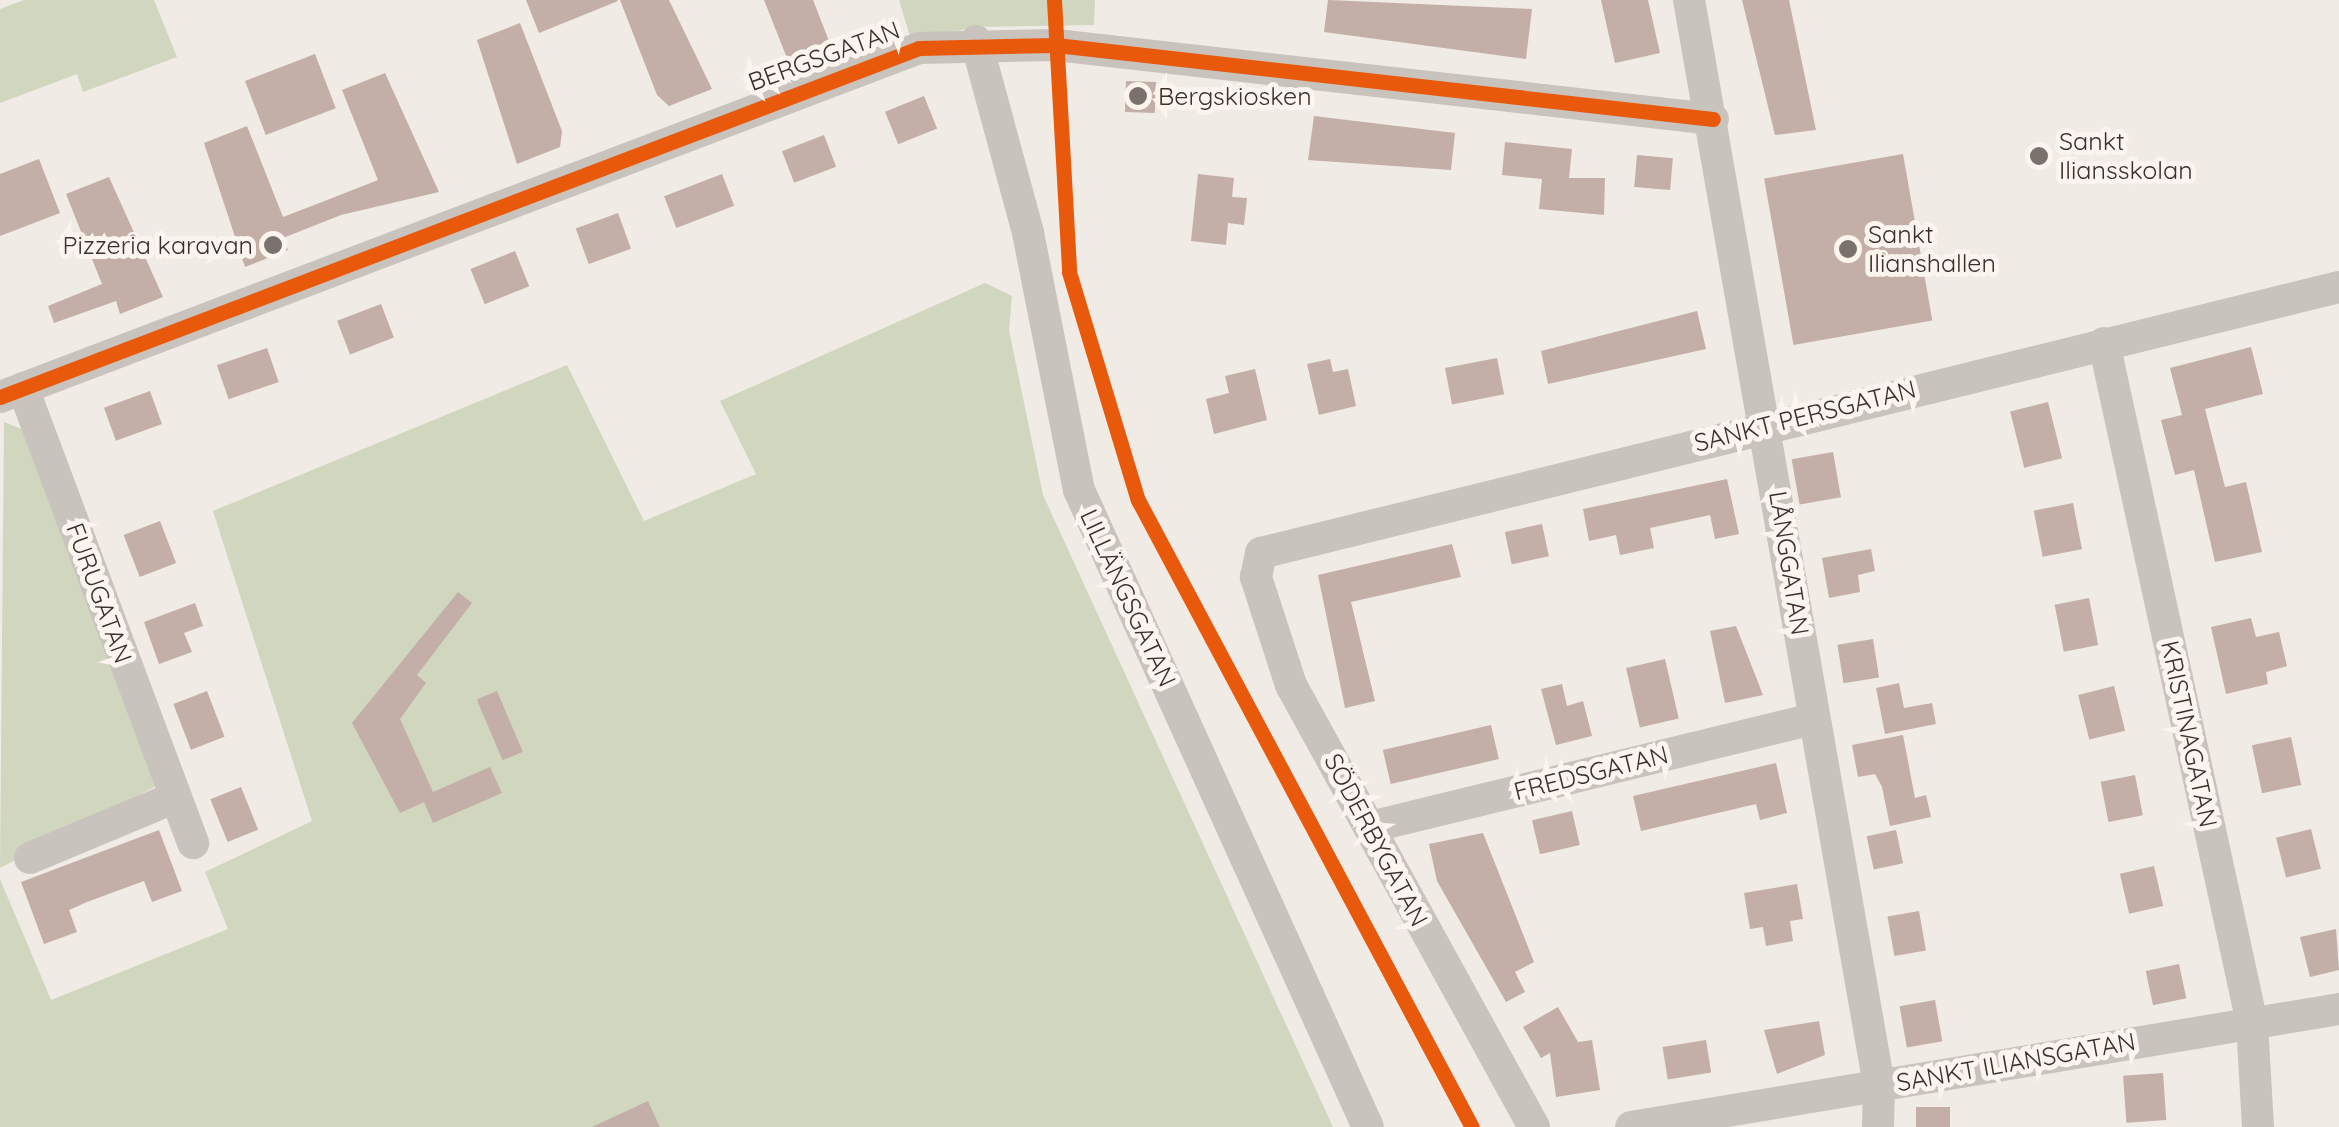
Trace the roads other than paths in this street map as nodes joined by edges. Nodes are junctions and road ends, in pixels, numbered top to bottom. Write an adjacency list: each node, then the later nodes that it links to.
1 (1689, 0): 3 (street, LÅNGGATAN)
2 (976, 41): 3 (street, BERGSGATAN); 6 (street, BERGSGATAN); 18 (street, LILLÄNGSGATAN)
3 (1714, 118): 7 (street, LÅNGGATAN)
4 (2339, 287): 5 (street, SANKT PERSGATAN)
5 (2104, 344): 7 (street, SANKT PERSGATAN); 15 (street, KRISTINAGATAN)
6 (12, 393): 10 (street, FURUGATAN)
7 (1767, 426): 8 (street, SANKT PERSGATAN); 9 (street, LÅNGGATAN)
8 (1271, 546): 11 (street, SÖDERBYGATAN)
9 (1813, 719): 11 (street, FREDSGATAN); 16 (street, LÅNGGATAN)
10 (176, 797): 12 (street, FURUGATAN); 13 (street)
11 (1370, 827): 19 (street, SÖDERBYGATAN)
12 (193, 844)
13 (30, 858)
14 (2339, 1009): 15 (street, SANKT ILIANSGATAN)
15 (2252, 1023): 16 (street, SANKT ILIANSGATAN); 22 (street, KRISTINAGATAN)
16 (1879, 1085): 17 (street, SANKT ILIANSGATAN); 21 (street, LÅNGGATAN)
17 (1696, 1122): 20 (street)
18 (1368, 1127)
19 (1534, 1127)
20 (1632, 1127)
21 (1878, 1127)
22 (2258, 1127)

